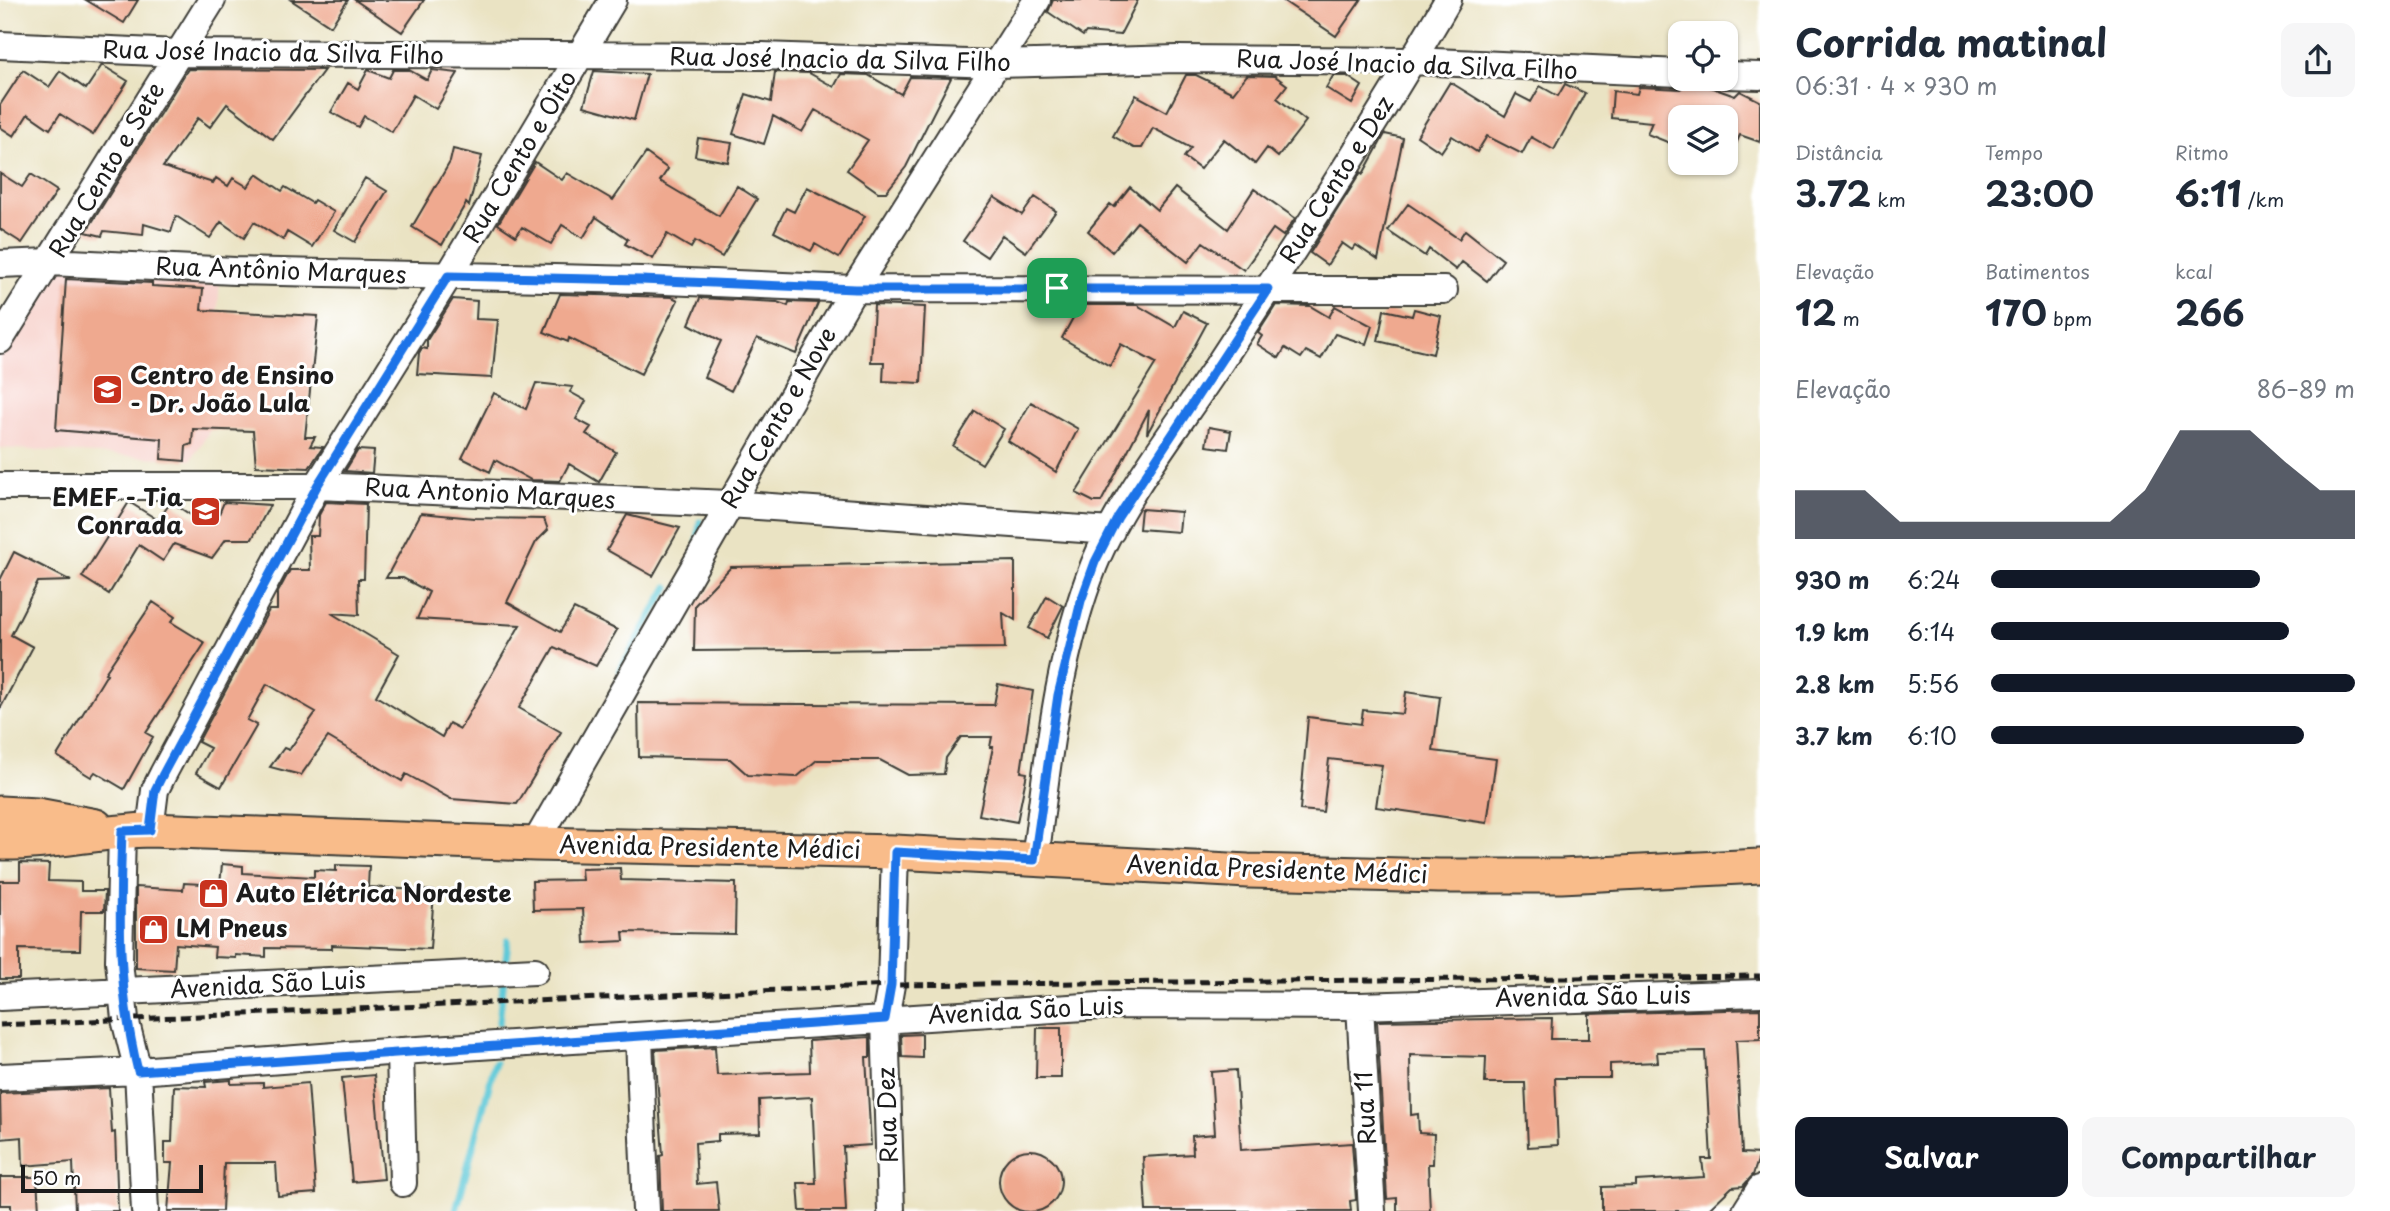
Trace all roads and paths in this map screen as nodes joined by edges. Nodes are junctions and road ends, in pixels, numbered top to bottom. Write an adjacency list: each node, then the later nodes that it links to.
1 (212, 0): 6 (street, Rua Cento e Sete)
2 (613, 0): 7 (street, Rua Cento e Oito)
3 (1037, 0): 9 (street, Rua Cento e Nove)
4 (1448, 0): 8 (street, Rua Cento e Dez)
5 (0, 45): 6 (street, Rua José Inacio da Silva Filho)
6 (178, 53): 7 (street, Rua José Inacio da Silva Filho); 13 (street, Rua Cento e Sete)
7 (579, 57): 9 (street, Rua José Inacio da Silva Filho); 15 (street, Rua Cento e Oito)
8 (1413, 61): 9 (street, Rua José Inacio da Silva Filho); 10 (street, Rua José Inacio da Silva Filho); 17 (street, Rua Cento e Dez)
9 (996, 64): 16 (street, Rua Cento e Nove)
10 (1668, 72)
11 (1738, 75): 12 (street)
12 (1760, 76)
13 (50, 262): 14 (street, Rua Antônio Marques); 15 (street, Rua Antônio Marques); 19 (street, Rua Cento e Sete)
14 (0, 264)
15 (448, 276): 16 (street, Rua Antônio Marques); 21 (street, Rua Cento e Oito)
16 (855, 289): 17 (street, Rua Antônio Marques); 22 (street, Rua Cento e Nove)
17 (1268, 289): 18 (street, Rua Antônio Marques); 23 (street, Rua Cento e Dez)
18 (1444, 290)
19 (0, 340)
20 (0, 486): 21 (street, Rua Antonio Marques)
21 (317, 486): 22 (street, Rua Antonio Marques); 25 (street, Rua Cento e Oito)
22 (729, 504): 23 (street, Rua Antonio Marques); 27 (street, Rua Cento e Nove)
23 (1111, 531): 29 (street, Rua Cento e Dez)
24 (0, 813): 25 (main road, Avenida Presidente Médici)
25 (136, 830): 26 (main road, Avenida Presidente Médici); 27 (main road, Avenida Presidente Médici); 32 (street, Rua Cento e Oito)
26 (0, 843)
27 (535, 844): 28 (main road, Avenida Presidente Médici)
28 (895, 852): 29 (main road, Avenida Presidente Médici); 36 (street, Rua Dez)
29 (1034, 860): 30 (main road, Avenida Presidente Médici)
30 (1755, 871)
31 (515, 973): 32 (street, Avenida São Luis)
32 (122, 993): 34 (street, Avenida São Luis); 39 (street, Rua Cento e Oito)
33 (1760, 993): 35 (street, Avenida São Luis)
34 (0, 997)
35 (1360, 1006): 36 (street, Avenida São Luis); 46 (street, Rua 11)
36 (885, 1019): 37 (street, Avenida São Luis); 45 (street, Rua Dez)
37 (639, 1038): 38 (street, Avenida São Luis); 44 (street)
38 (400, 1051): 39 (street, Avenida São Luis); 41 (street)
39 (138, 1071): 40 (street, Avenida São Luis); 43 (street, Rua Cento e Oito)
40 (0, 1077)
41 (403, 1183)
42 (1760, 1189): 47 (street)
43 (145, 1211)
44 (646, 1211)
45 (891, 1211)
46 (1372, 1211)
47 (1746, 1211)

